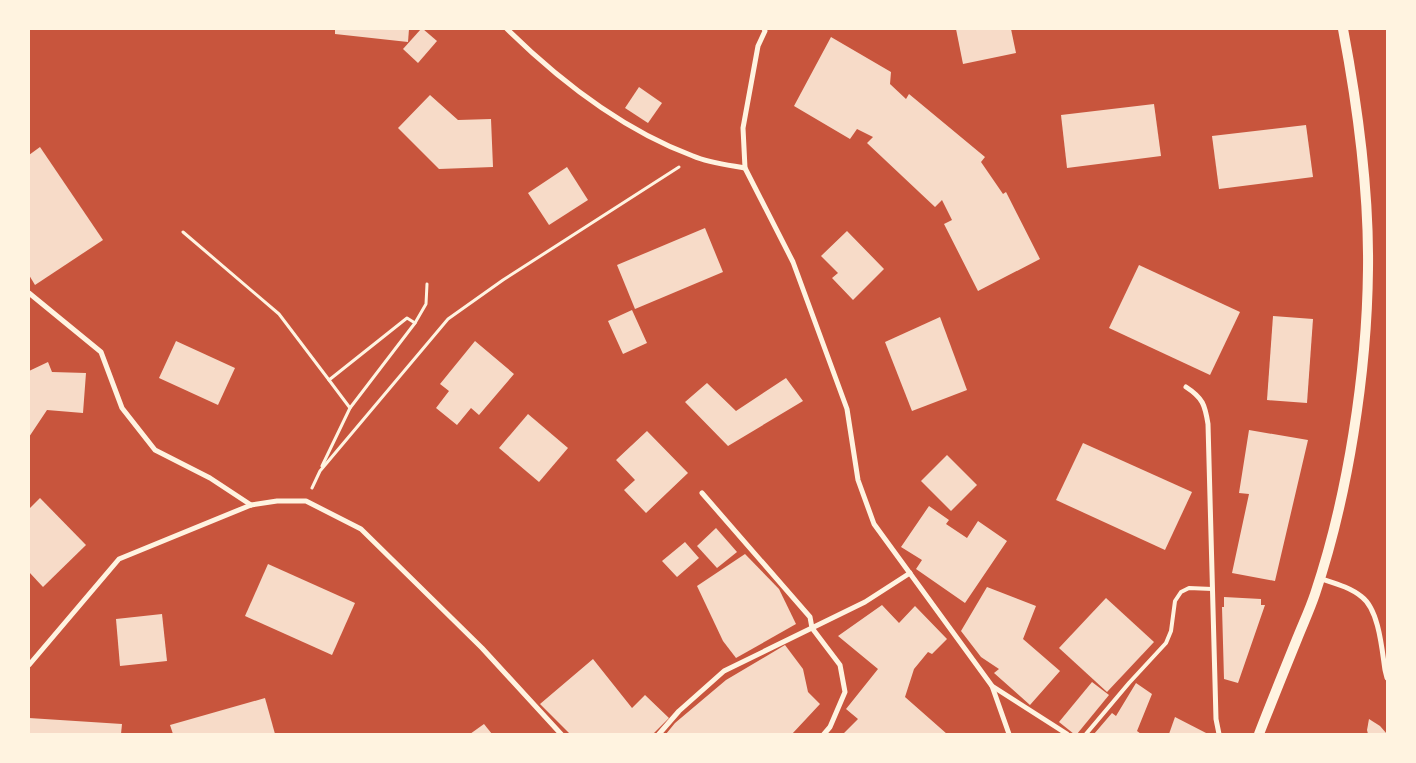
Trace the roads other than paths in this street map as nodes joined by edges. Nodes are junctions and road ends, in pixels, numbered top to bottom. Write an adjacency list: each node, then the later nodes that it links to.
1 (507, 29): 4 (street)
2 (765, 29): 4 (street)
3 (1343, 29): 10 (main road)
4 (745, 168): 9 (street)
5 (29, 292): 8 (street)
6 (1186, 387): 11 (street)
7 (702, 493): 12 (street)
8 (251, 505): 13 (street); 16 (street)
9 (910, 573): 12 (street); 15 (street)
10 (1319, 578): 14 (street); 23 (main road)
11 (1212, 589): 21 (lane); 22 (street)
12 (812, 628): 17 (street); 18 (street)
13 (29, 665)
14 (1387, 678)
15 (992, 686): 19 (street); 20 (street)
16 (561, 734)
17 (659, 734)
18 (824, 734)
19 (1009, 734)
20 (1067, 734)
21 (1086, 734)
22 (1218, 734)
23 (1259, 734)

